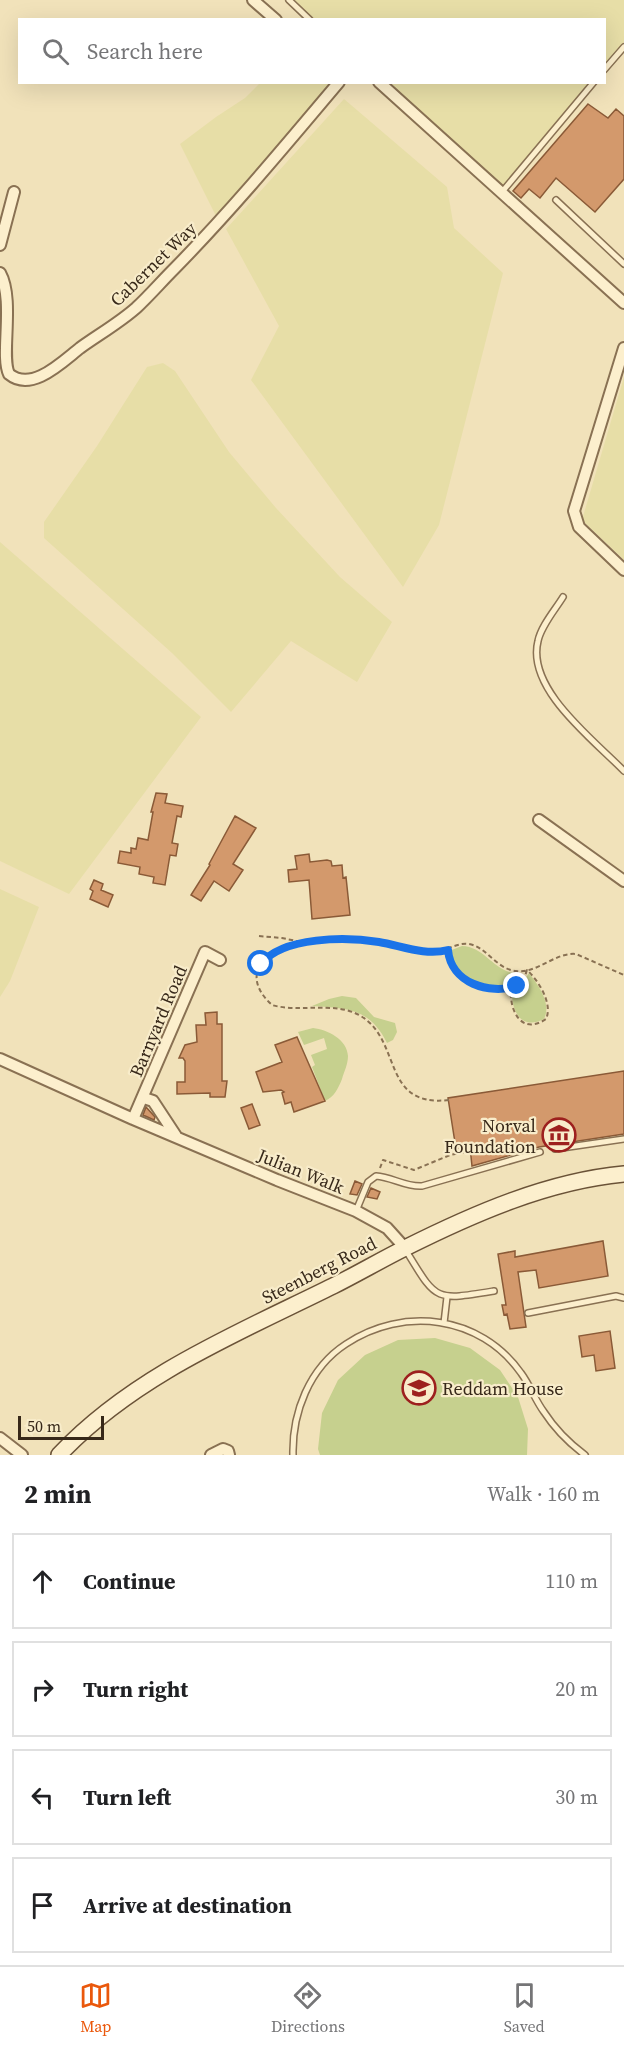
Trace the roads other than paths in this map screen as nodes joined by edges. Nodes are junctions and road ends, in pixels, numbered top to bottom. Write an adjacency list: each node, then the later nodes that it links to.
1 (253, 0): 3 (street)
2 (289, 0): 4 (lane)
3 (274, 18)
4 (308, 18)
5 (624, 47): 6 (lane)
6 (606, 68)
7 (337, 84): 15 (street, Cabernet Way)
8 (381, 84): 11 (street)
9 (592, 84): 11 (lane)
10 (14, 192): 13 (street)
11 (502, 192): 16 (street)
12 (556, 200): 14 (lane)
13 (0, 245)
14 (624, 264)
15 (0, 273)
16 (624, 303)
17 (624, 348): 18 (street)
18 (624, 570)
19 (563, 597): 20 (lane)
20 (624, 771)
21 (539, 820): 22 (street)
22 (624, 881)
23 (220, 960): 25 (street, Barnyard Road)
24 (0, 1059): 26 (street, Julian Walk)
25 (144, 1098): 26 (street, Barnyard Road); 27 (street)
26 (133, 1119): 27 (street, Julian Walk)
27 (176, 1137): 32 (street, Julian Walk)
28 (624, 1139): 29 (lane)
29 (555, 1149)
30 (540, 1152): 32 (lane)
31 (624, 1174): 33 (main road, Steenberg Road)
32 (356, 1211): 33 (street, Julian Walk)
33 (405, 1248): 35 (lane); 41 (main road, Steenberg Road)
34 (494, 1291): 35 (lane)
35 (447, 1297): 38 (lane)
36 (624, 1298): 37 (lane)
37 (528, 1313)
38 (444, 1323): 44 (lane); 45 (lane)
39 (0, 1438): 40 (street)
40 (22, 1455)
41 (59, 1455)
42 (211, 1455): 43 (street)
43 (229, 1455)
44 (293, 1455)
45 (585, 1455)

